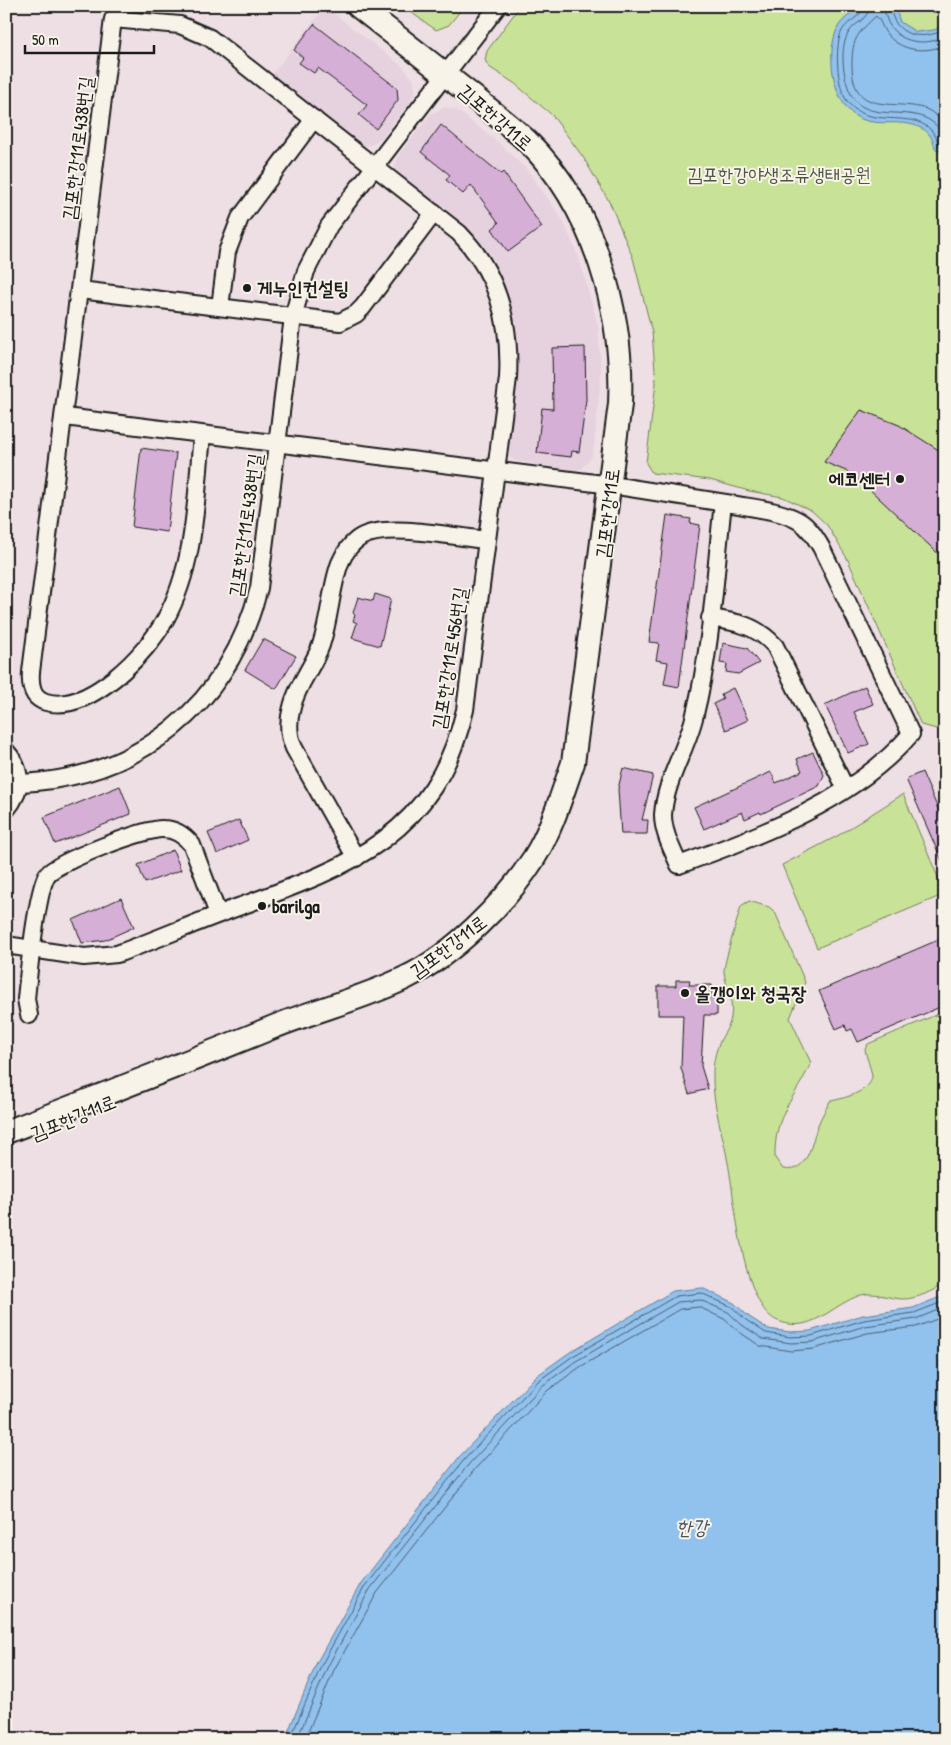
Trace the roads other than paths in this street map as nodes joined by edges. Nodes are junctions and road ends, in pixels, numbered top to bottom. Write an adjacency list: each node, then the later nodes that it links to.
1 (358, 6): 3 (main road, 김포한강11로)
2 (498, 6): 3 (street, 김포한강11로438번길)
3 (445, 74): 5 (street, 김포한강11로438번길); 14 (main road, 김포한강11로)
4 (314, 120): 5 (street, 김포한강11로438번길); 7 (street, 김포한강11로438번길); 8 (street)
5 (375, 166): 6 (street, 김포한강11로438번길); 9 (street, 김포한강11로438번길)
6 (434, 213): 9 (street); 13 (street, 김포한강11로438번길)
7 (80, 290): 8 (street); 10 (street, 김포한강11로438번길)
8 (220, 307): 9 (street)
9 (293, 317): 12 (street, 김포한강11로438번길)
10 (65, 417): 11 (street); 11 (street)
11 (202, 435): 12 (street)
12 (277, 444): 13 (street); 19 (street, 김포한강11로438번길)
13 (496, 470): 14 (street); 16 (street, 김포한강11로456번길)
14 (611, 485): 15 (street); 26 (main road, 김포한강11로)
15 (723, 503): 17 (street); 20 (street)
16 (486, 540): 22 (street, 김포한강11로456번길); 22 (street)
17 (710, 618): 20 (street); 20 (street)
18 (6, 751): 19 (street)
19 (20, 784): 21 (street)
20 (846, 789)
21 (6, 810)
22 (356, 858): 23 (street, 김포한강11로456번길)
23 (218, 914): 25 (street, 김포한강11로456번길); 25 (street)
24 (6, 945): 25 (street, 김포한강11로456번길)
25 (33, 949): 27 (street)
26 (333, 1008): 28 (main road, 김포한강11로); 29 (main road, 김포한강11로)
27 (29, 1015)
28 (6, 1132)
29 (6, 1144)

